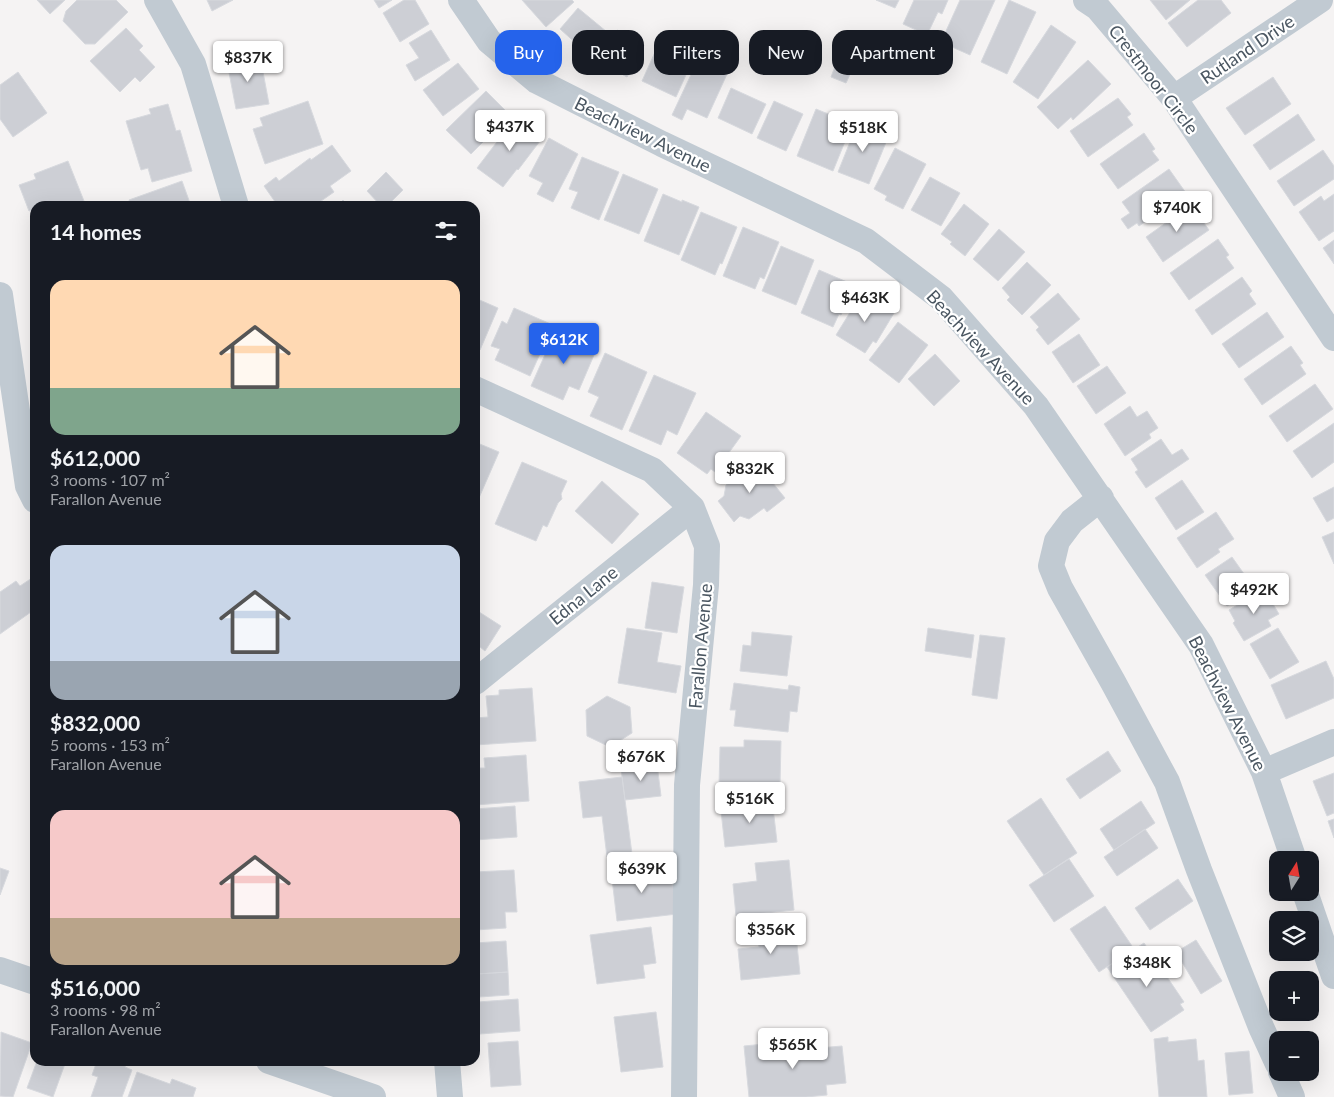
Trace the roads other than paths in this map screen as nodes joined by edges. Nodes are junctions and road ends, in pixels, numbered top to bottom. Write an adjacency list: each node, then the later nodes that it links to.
1 (157, 0): 6 (street)
2 (461, 0): 11 (street, Beachview Avenue)
3 (1086, 0): 5 (street, Crestmoor Circle)
4 (1320, 0): 5 (street, Rutland Drive)
5 (1174, 98): 8 (street, Crestmoor Circle)
6 (234, 201)
7 (0, 295): 10 (street)
8 (1334, 338)
9 (480, 392): 12 (street, Farallon Avenue)
10 (30, 490)
11 (1100, 498): 15 (street, Beachview Avenue); 21 (street)
12 (692, 508): 13 (street, Edna Lane); 27 (street, Farallon Avenue)
13 (480, 678)
14 (1334, 742): 15 (street)
15 (1264, 772): 16 (street, Beachview Avenue)
16 (1291, 851)
17 (1308, 901): 19 (street)
18 (0, 970): 20 (street)
19 (1334, 976)
20 (30, 980)
21 (1269, 1044)
22 (283, 1066): 25 (street)
23 (447, 1066): 26 (street)
24 (1286, 1081): 28 (street)
25 (373, 1097)
26 (450, 1097)
27 (684, 1097)
28 (1292, 1097)

